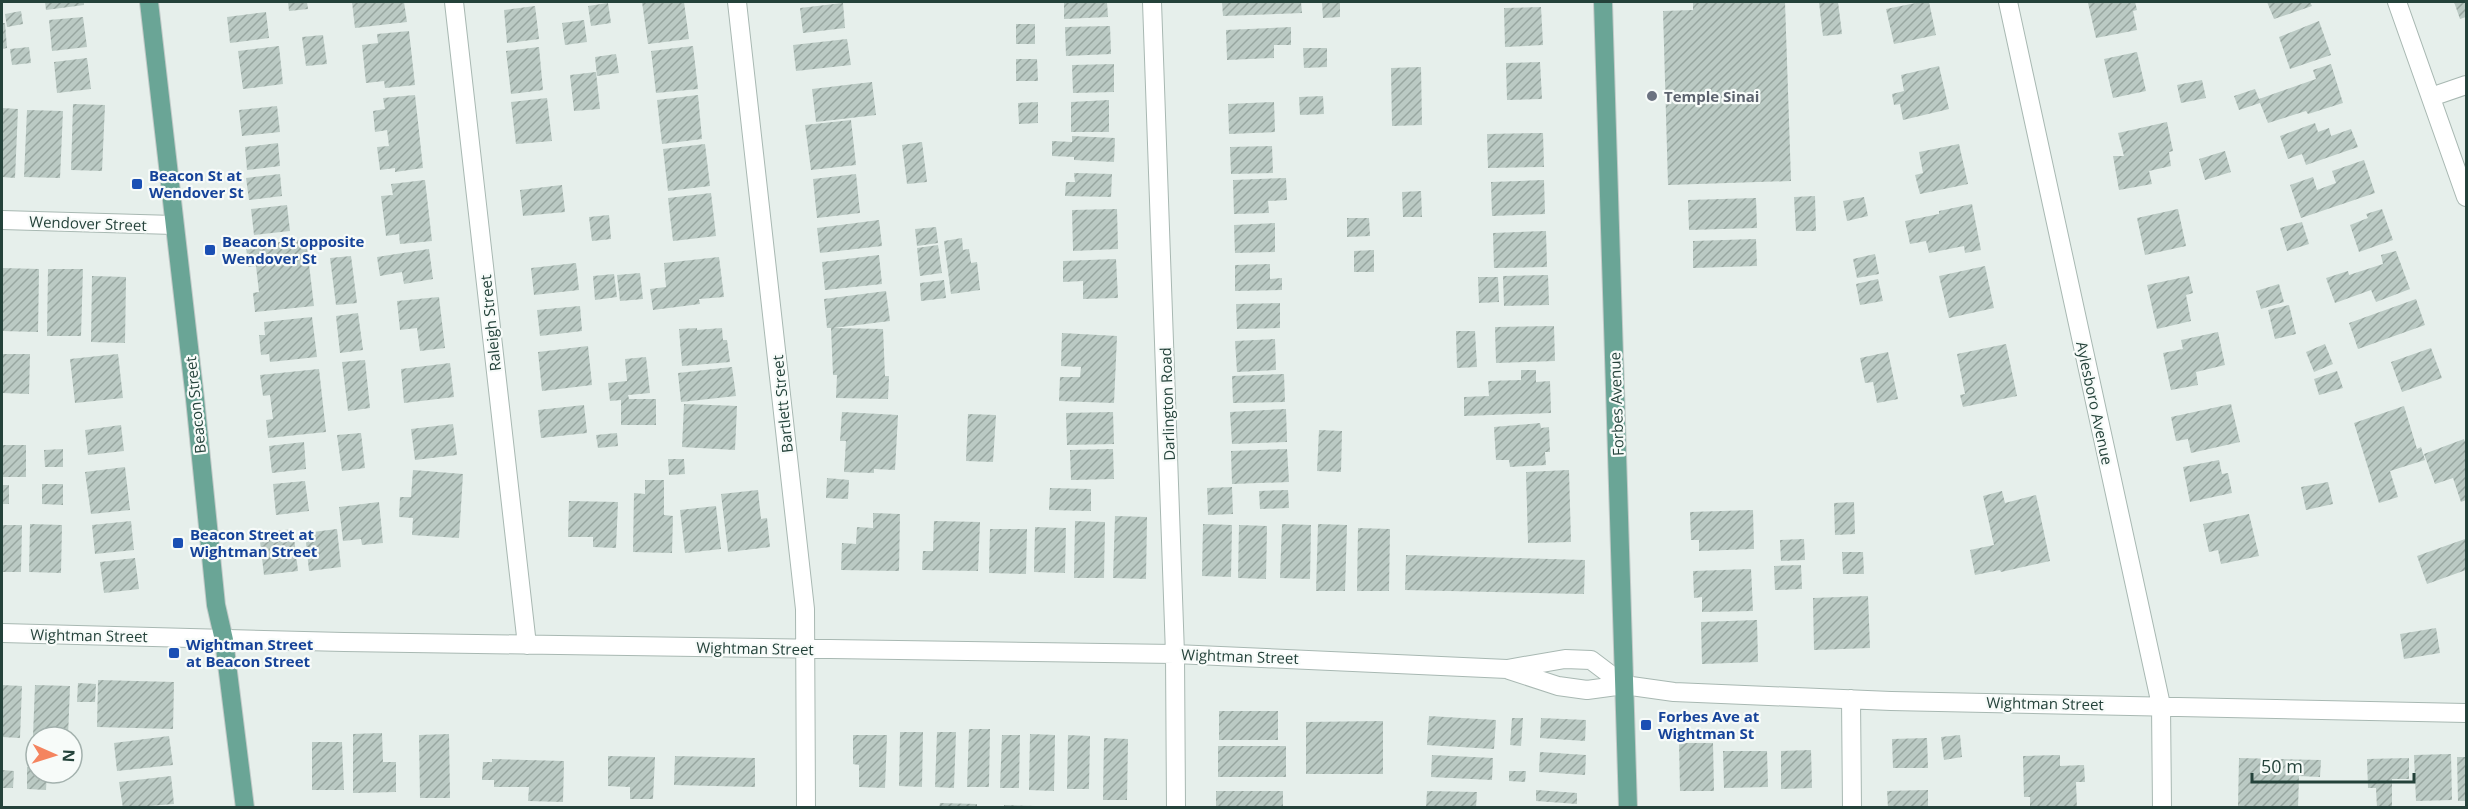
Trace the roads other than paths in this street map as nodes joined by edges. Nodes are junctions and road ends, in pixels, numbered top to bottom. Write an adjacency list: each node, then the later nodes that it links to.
1 (148, 2): 12 (main road, Beacon Street)
2 (454, 2): 15 (street, Raleigh Street)
3 (737, 2): 16 (street, Bartlett Street)
4 (1152, 2): 17 (street, Darlington Road)
5 (1603, 2): 19 (main road, Forbes Avenue)
6 (2008, 2): 21 (street, Aylesboro Avenue)
7 (2397, 2): 9 (street)
8 (2466, 85): 9 (street)
9 (2431, 97): 10 (street)
10 (2466, 197)
11 (2, 220): 12 (street, Wendover Street)
12 (174, 225): 14 (main road, Beacon Street)
13 (2, 633): 14 (street, Wightman Street)
14 (224, 640): 15 (street, Wightman Street); 23 (main road, Beacon Street)
15 (527, 645): 16 (street, Wightman Street)
16 (806, 649): 17 (street, Wightman Street); 24 (street, Bartlett Street)
17 (1175, 654): 18 (street, Wightman Street); 25 (street, Darlington Road)
18 (1507, 669): 19 (street, Wightman Street); 19 (street, Wightman Street)
19 (1624, 685): 20 (street, Wightman Street); 26 (main road, Forbes Avenue)
20 (1851, 699): 21 (street, Wightman Street); 27 (street)
21 (2161, 705): 22 (street, Wightman Street); 28 (street, Aylesboro Avenue)
22 (2466, 713)
23 (245, 807)
24 (806, 807)
25 (1176, 807)
26 (1628, 807)
27 (1852, 807)
28 (2162, 807)

